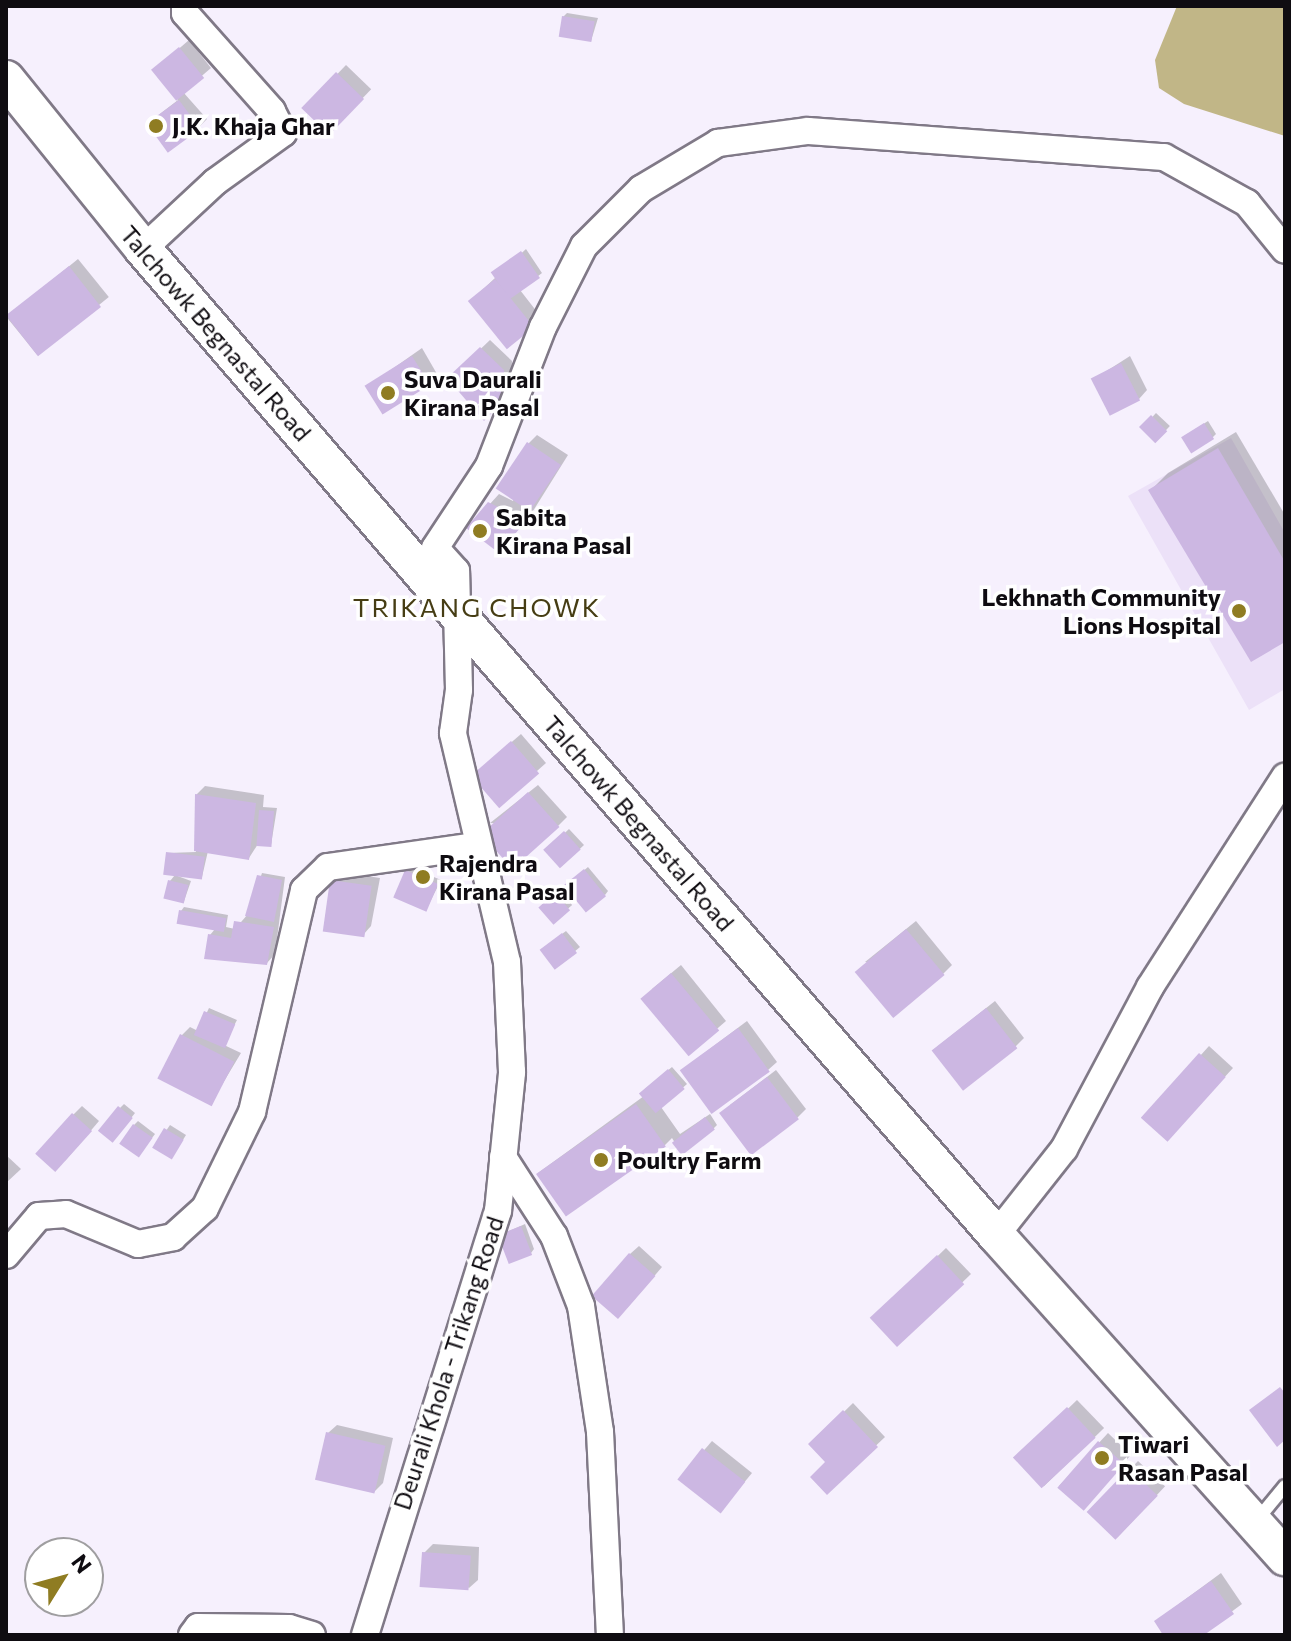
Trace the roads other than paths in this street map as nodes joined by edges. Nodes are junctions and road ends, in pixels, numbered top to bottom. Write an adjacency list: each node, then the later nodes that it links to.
1 (185, 6): 3 (street)
2 (6, 79): 3 (main road, Talchowk Begnastal Road)
3 (143, 249): 5 (main road, Talchowk Begnastal Road)
4 (1285, 250): 5 (street, Deurali Khola - Trikang Road)
5 (458, 615): 7 (street, Deurali Khola - Trikang Road); 9 (main road, Talchowk Begnastal Road)
6 (1285, 777): 9 (street)
7 (476, 846): 8 (street, Deurali Khola - Trikang Road); 10 (street)
8 (503, 1157): 16 (street, Deurali Khola - Trikang Road); 17 (street)
9 (996, 1235): 12 (main road, Talchowk Begnastal Road)
10 (6, 1255)
11 (1285, 1486): 12 (lane)
12 (1255, 1522): 13 (main road, Talchowk Begnastal Road)
13 (1285, 1557)
14 (192, 1635): 15 (street)
15 (312, 1635)
16 (365, 1635)
17 (610, 1635)

